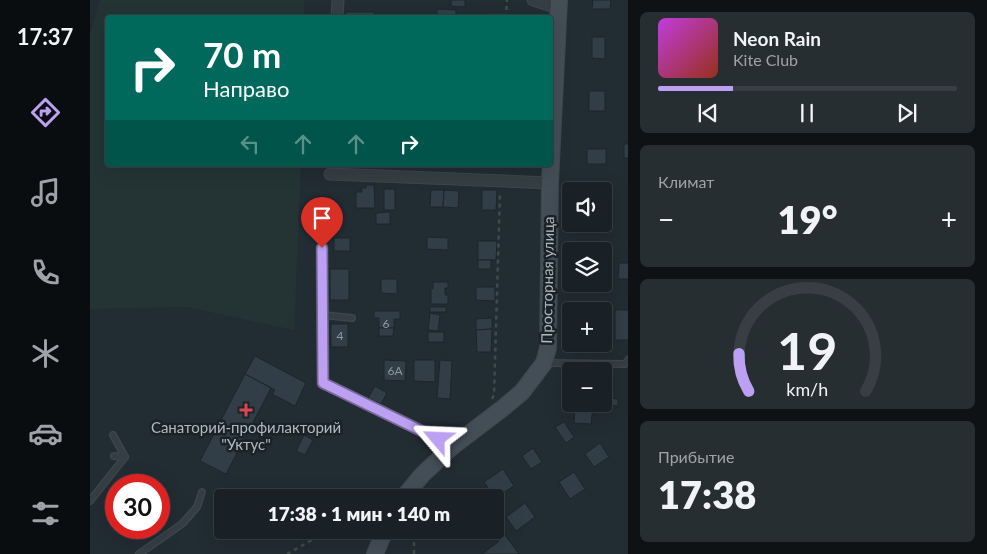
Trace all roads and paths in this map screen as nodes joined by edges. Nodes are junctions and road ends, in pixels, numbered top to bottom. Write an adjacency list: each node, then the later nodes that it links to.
1 (338, 0): 5 (street)
2 (507, 0): 6 (path)
3 (533, 0): 4 (street)
4 (559, 4): 7 (street, Просторная улица)
5 (337, 15)
6 (506, 15)
7 (553, 123)
8 (551, 167): 11 (street, Просторная улица)
9 (330, 174): 10 (street)
10 (501, 181): 11 (street); 17 (path)
11 (550, 183): 16 (street, Просторная улица)
12 (322, 248): 13 (street)
13 (323, 315): 14 (lane); 19 (street)
14 (352, 318)
15 (628, 359): 16 (lane)
16 (544, 362): 19 (street, Просторная улица)
17 (490, 403)
18 (113, 436): 21 (lane)
19 (453, 446): 22 (street, Просторная улица)
20 (114, 456): 21 (lane)
21 (125, 457): 24 (lane)
22 (410, 489)
23 (202, 492): 28 (lane)
24 (90, 501)
25 (314, 539): 29 (path)
26 (381, 539): 30 (street)
27 (414, 539): 31 (path)
28 (139, 554)
29 (287, 554)
30 (375, 554)
31 (414, 554)

